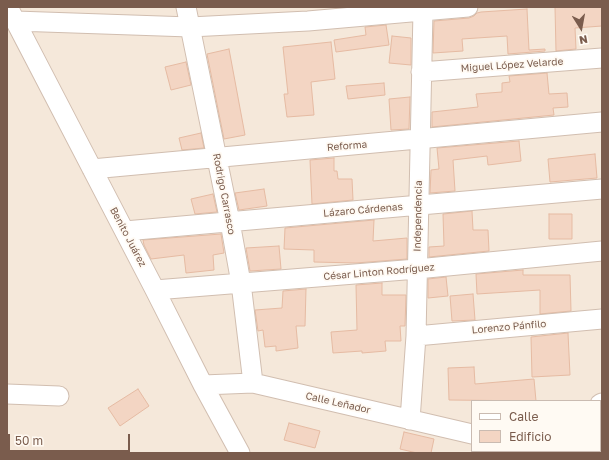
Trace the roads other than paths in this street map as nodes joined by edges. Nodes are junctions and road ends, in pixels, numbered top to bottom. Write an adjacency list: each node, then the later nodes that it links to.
1 (186, 7): 6 (street, Rodrigo Carrasco)
2 (468, 7): 3 (street, Benito Juárez)
3 (424, 9): 5 (street, Benito Juárez); 8 (street, Independencia)
4 (11, 14): 6 (street, Benito Juárez); 12 (street, Benito Juárez)
5 (307, 14): 6 (street, Benito Juárez)
6 (190, 27): 11 (street, Rodrigo Carrasco)
7 (602, 58): 8 (street, Miguel López Velarde)
8 (421, 72): 10 (street, Independencia)
9 (602, 122): 10 (street, Reforma)
10 (420, 139): 11 (street, Reforma); 14 (street, Independencia)
11 (216, 157): 12 (street, Reforma); 15 (street, Rodrigo Carrasco)
12 (92, 169): 16 (street, Benito Juárez)
13 (602, 189): 14 (street, Lázaro Cárdenas)
14 (418, 205): 15 (street, Lázaro Cárdenas); 18 (street, Independencia)
15 (230, 222): 16 (street, Lázaro Cárdenas); 19 (street, Rodrigo Carrasco)
16 (125, 231): 20 (street, Benito Juárez)
17 (602, 251): 18 (street, César Linton Rodríguez)
18 (417, 269): 19 (street, César Linton Rodríguez); 22 (street, Independencia)
19 (241, 283): 20 (street, César Linton Rodríguez); 23 (street, Rodrigo Carrasco)
20 (155, 290): 24 (street, Benito Juárez)
21 (602, 318): 22 (street, Lorenzo Pánfilo)
22 (416, 336): 27 (street, Independencia)
23 (253, 383): 24 (street, Calle Leñador); 27 (street, Calle Leñador)
24 (203, 385): 29 (street, Benito Juárez)
25 (7, 394): 26 (street)
26 (59, 396)
27 (410, 420): 28 (street, Calle Leñador)
28 (471, 434)
29 (240, 453)

